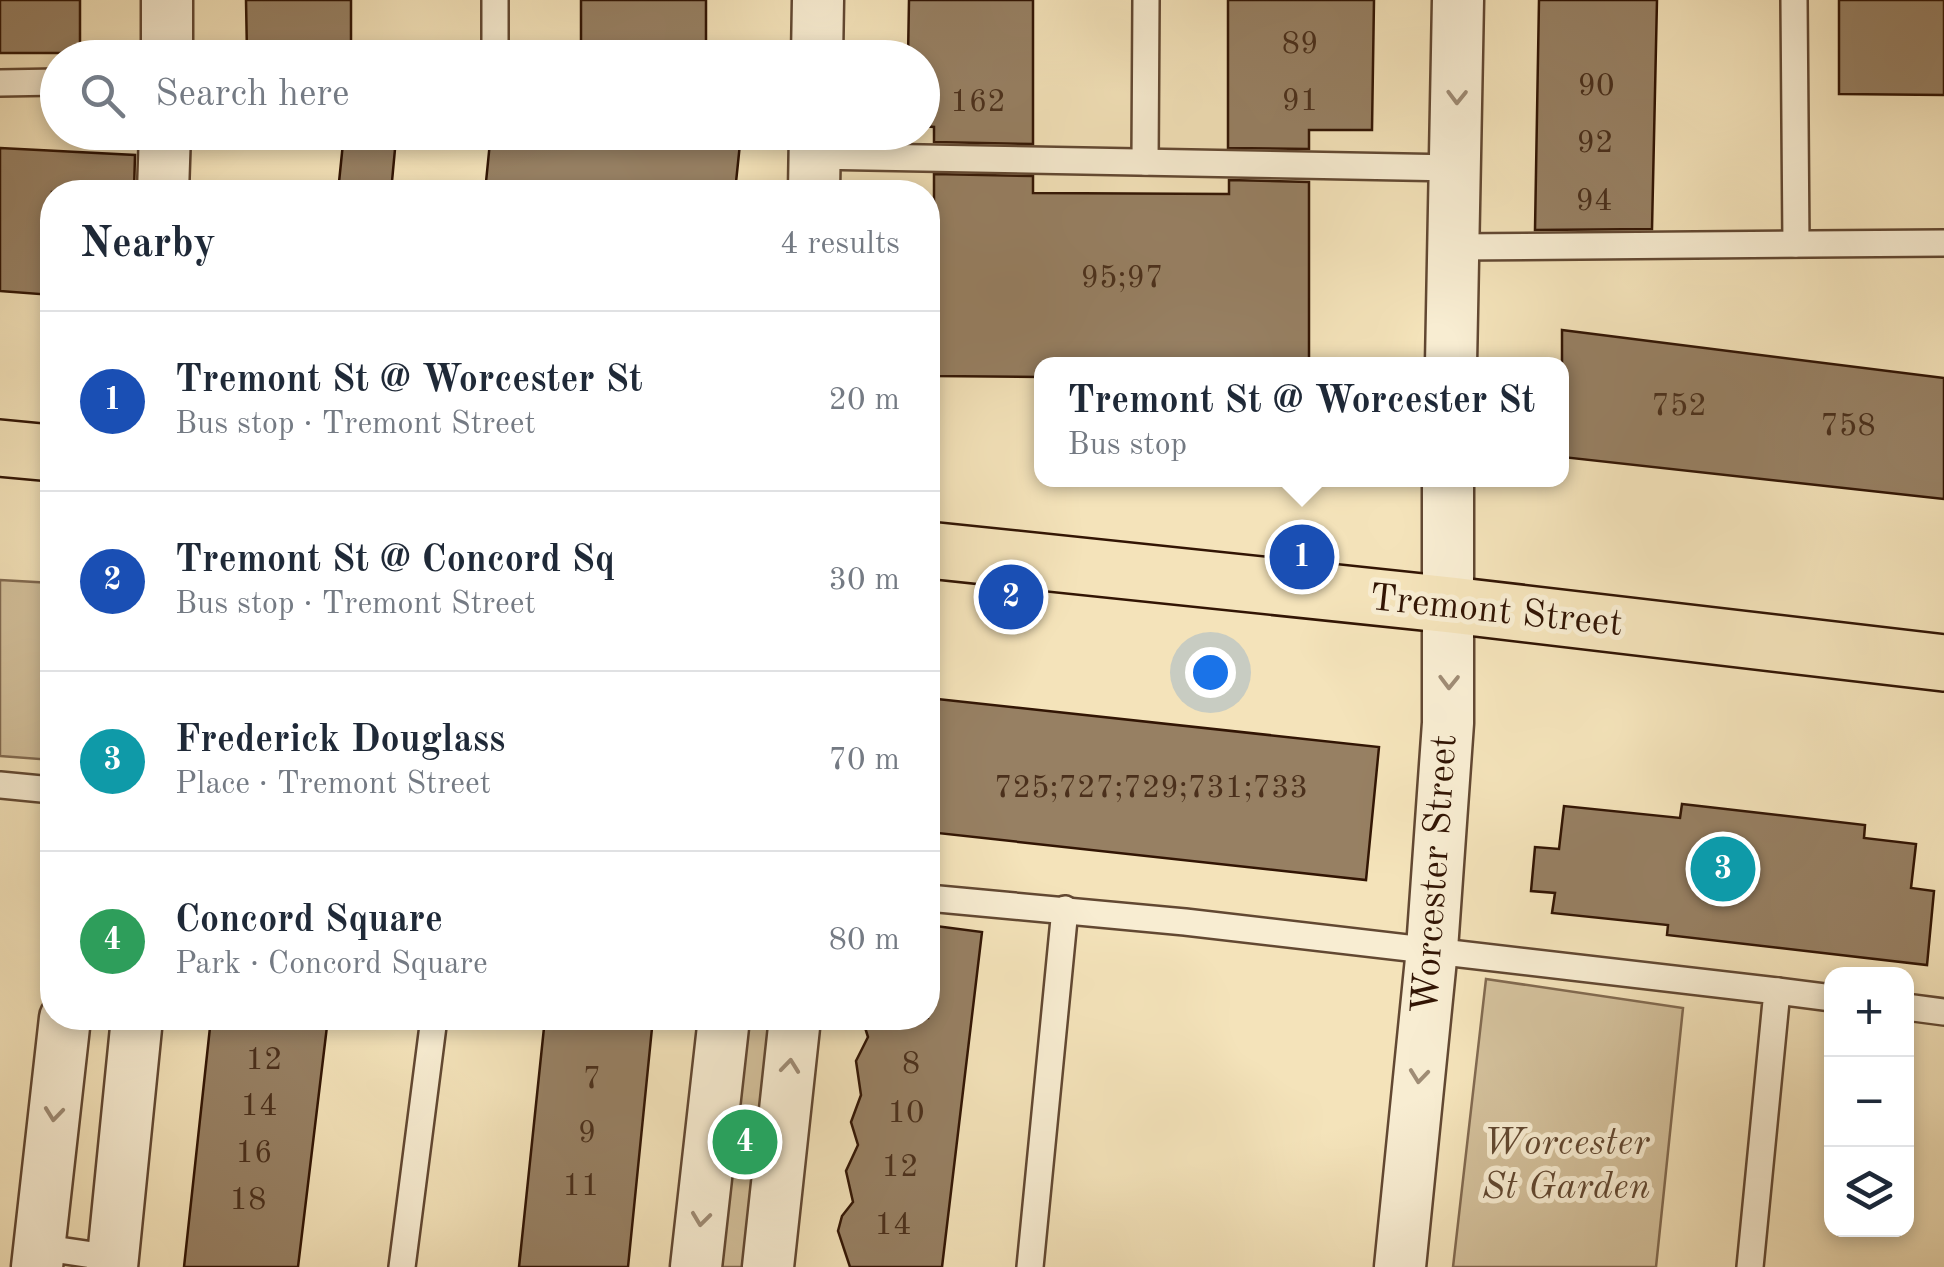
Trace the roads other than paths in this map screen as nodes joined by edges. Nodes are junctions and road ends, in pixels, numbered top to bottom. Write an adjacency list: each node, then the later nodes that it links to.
1 (167, 0): 7 (street)
2 (495, 0): 8 (lane)
3 (818, 0): 9 (street)
4 (1146, 0): 14 (lane)
5 (1458, 0): 15 (street, one-way to 15)
6 (1794, 0): 18 (lane)
7 (167, 40)
8 (495, 40)
9 (817, 40)
10 (0, 82): 11 (lane)
11 (40, 82)
12 (164, 150): 16 (street)
13 (815, 160): 14 (lane)
14 (1144, 162): 15 (lane)
15 (1456, 168): 19 (street)
16 (163, 180)
17 (1944, 243): 18 (lane)
18 (1796, 244): 19 (lane)
19 (1454, 247): 20 (street)
20 (1451, 357)
21 (0, 448): 22 (main road)
22 (40, 452)
23 (1448, 487): 25 (street, Worcester Street)
24 (940, 551): 25 (main road, Tremont Street)
25 (1450, 605): 26 (main road, Tremont Street); 31 (street, Worcester Street, one-way to 31)
26 (1944, 663)
27 (0, 786): 28 (lane)
28 (40, 789)
29 (940, 899): 30 (lane)
30 (1064, 909): 31 (lane); 46 (lane)
31 (1432, 950): 32 (lane); 47 (street, Worcester Street, one-way to 47)
32 (1777, 991): 33 (lane); 48 (lane)
33 (1824, 997)
34 (1914, 1008): 35 (lane)
35 (1944, 1012)
36 (64, 1030): 41 (street, one-way to 41)
37 (136, 1030): 42 (street)
38 (432, 1030): 43 (lane)
39 (723, 1030): 44 (street, one-way to 44)
40 (795, 1030): 45 (street, one-way to 40)
41 (38, 1257): 42 (lane)
42 (112, 1262)
43 (402, 1267)
44 (696, 1267)
45 (768, 1267)
46 (1030, 1267)
47 (1400, 1267)
48 (1750, 1267)

